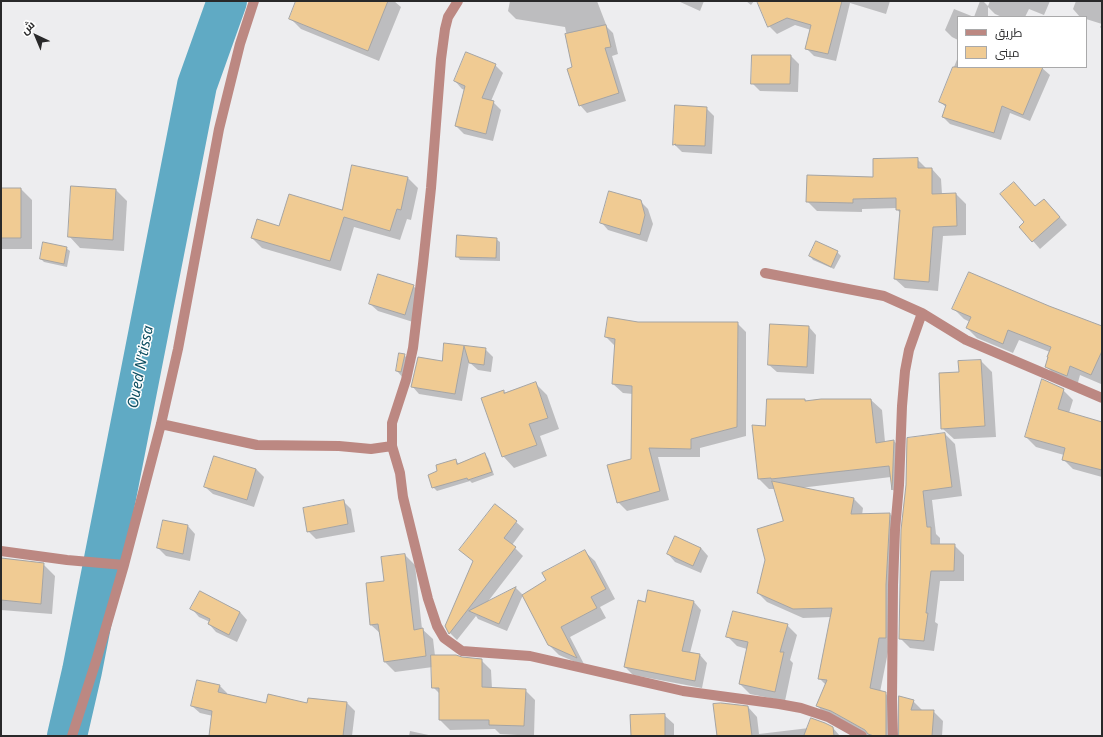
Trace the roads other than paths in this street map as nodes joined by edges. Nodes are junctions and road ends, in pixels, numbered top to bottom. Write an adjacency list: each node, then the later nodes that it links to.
1 (254, 1): 6 (street)
2 (458, 1): 7 (street)
3 (765, 273): 4 (street)
4 (922, 313): 5 (street); 12 (street)
5 (1102, 398)
6 (161, 424): 7 (street); 9 (street)
7 (392, 446): 11 (street)
8 (1, 551): 9 (street)
9 (124, 565): 10 (street)
10 (72, 736)
11 (862, 736)
12 (893, 736)

